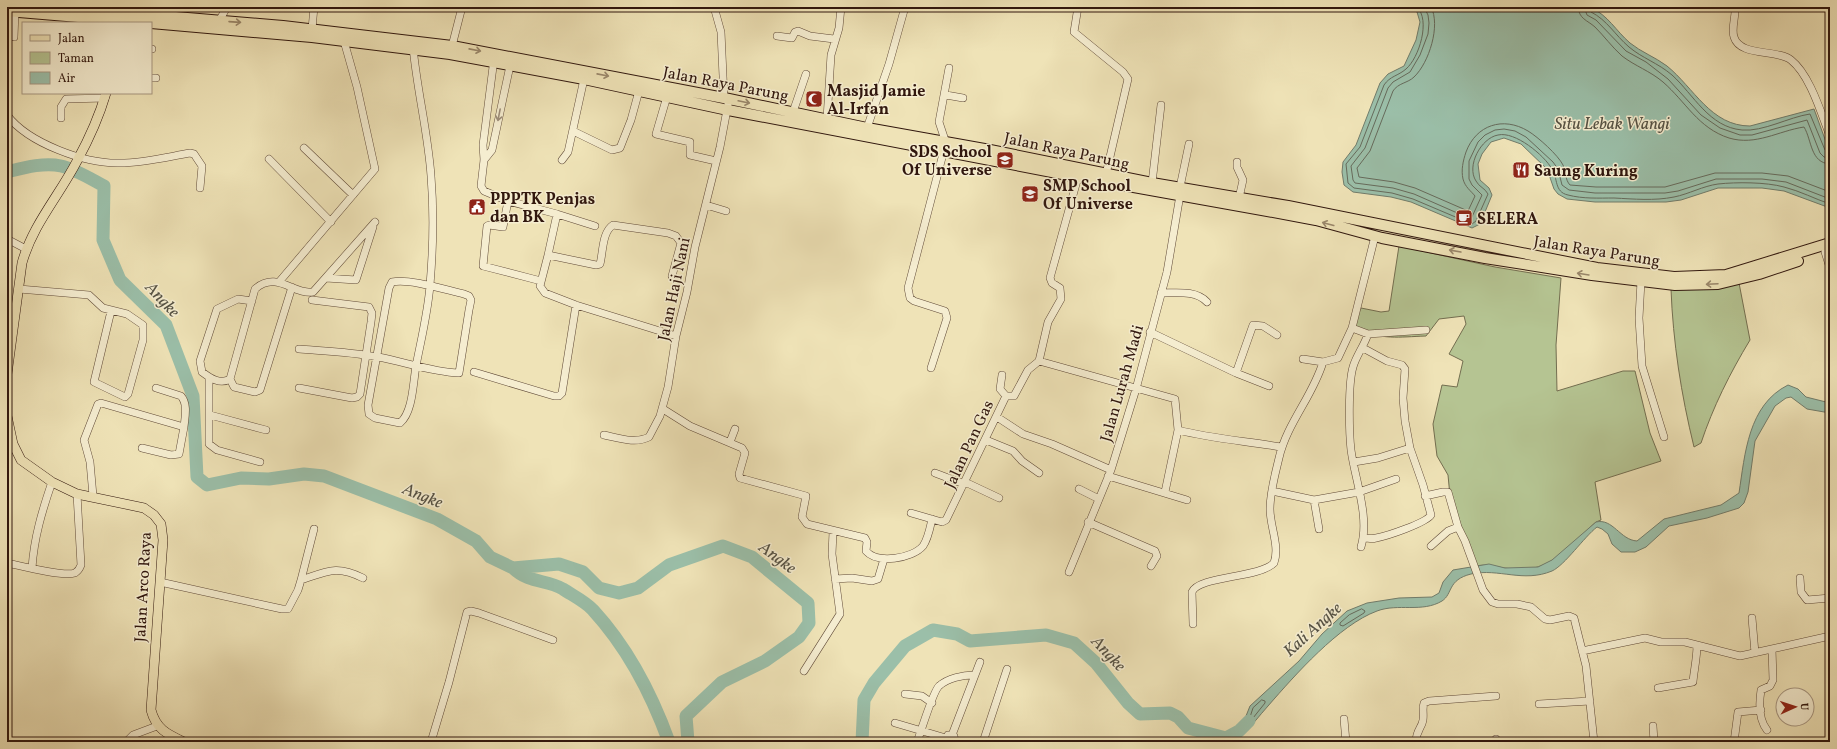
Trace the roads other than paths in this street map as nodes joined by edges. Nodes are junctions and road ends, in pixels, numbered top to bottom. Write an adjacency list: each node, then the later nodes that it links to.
1 (57, 7): 11 (highway, Jalan Raya Parung)
2 (228, 7): 11 (street)
3 (314, 7): 14 (street)
4 (462, 7): 21 (street)
5 (714, 7): 31 (street, Jalan Haji Nani)
6 (841, 7): 18 (street)
7 (904, 7): 39 (street)
8 (1078, 7): 53 (street)
9 (1735, 7): 43 (street)
10 (11, 11): 12 (highway, Jalan Raya Parung); 17 (street)
11 (219, 21): 15 (highway, Jalan Raya Parung, one-way to 15)
12 (121, 22)
13 (152, 23): 15 (highway, Jalan Raya Parung)
14 (312, 29): 15 (highway, Jalan Raya Parung); 20 (highway, Jalan Raya Parung)
15 (282, 30): 19 (highway, Jalan Raya Parung)
16 (777, 36): 18 (street)
17 (14, 37)
18 (834, 39): 38 (street)
19 (344, 41): 20 (highway, Jalan Raya Parung); 58 (street)
20 (413, 45): 21 (highway, Jalan Raya Parung); 79 (street)
21 (451, 50): 22 (highway, Jalan Raya Parung)
22 (494, 59): 23 (highway, Jalan Raya Parung); 40 (street)
23 (510, 62): 26 (highway, Jalan Raya Parung); 27 (highway, Jalan Raya Parung, one-way to 27); 42 (street, one-way to 42)
24 (950, 68): 29 (street)
25 (806, 74): 35 (street)
26 (584, 79): 27 (highway, Jalan Raya Parung); 41 (street)
27 (640, 86): 28 (highway, Jalan Raya Parung); 41 (street)
28 (668, 92): 31 (highway, Jalan Raya Parung); 34 (highway, Jalan Raya Parung); 51 (street)
29 (946, 95): 32 (street); 45 (street)
30 (106, 96): 37 (street); 47 (main road)
31 (726, 98): 34 (street, Jalan Haji Nani); 35 (highway, Jalan Raya Parung, one-way to 35)
32 (963, 98)
33 (1160, 105): 55 (street)
34 (727, 110): 45 (highway, Jalan Raya Parung); 51 (street, Jalan Haji Nani)
35 (793, 112): 38 (highway, Jalan Raya Parung)
36 (7, 115): 47 (street)
37 (61, 118)
38 (827, 119): 39 (highway, Jalan Raya Parung)
39 (867, 128): 45 (highway, Jalan Raya Parung)
40 (485, 132): 42 (street); 49 (street)
41 (573, 132): 50 (street)
42 (495, 135): 49 (street)
43 (1830, 136)
44 (1189, 144): 57 (street, Jalan Lurah Madi)
45 (945, 146): 53 (highway, Jalan Raya Parung); 54 (highway, Jalan Raya Parung); 102 (street)
46 (304, 148): 58 (street)
47 (79, 158): 56 (street); 70 (main road)
48 (269, 160): 65 (street)
49 (484, 160): 60 (street)
50 (562, 160)
51 (716, 161): 61 (street, Jalan Haji Nani)
52 (1237, 162): 59 (street)
53 (1106, 174): 55 (highway, Jalan Raya Parung)
54 (1078, 177): 57 (highway, Jalan Raya Parung); 98 (street)
55 (1152, 183): 57 (highway, Jalan Raya Parung)
56 (200, 188)
57 (1180, 191): 59 (highway, Jalan Raya Parung); 62 (highway, Jalan Raya Parung); 81 (street, Jalan Lurah Madi)
58 (353, 195): 65 (street)
59 (1239, 198): 62 (highway, Jalan Raya Parung)
60 (508, 201): 64 (street); 75 (street)
61 (706, 205): 63 (street); 92 (street, Jalan Haji Nani)
62 (1263, 205): 67 (highway, Jalan Raya Parung, one-way to 62); 69 (highway, Jalan Raya Parung)
63 (726, 211)
64 (557, 214): 66 (street); 71 (street)
65 (330, 222): 77 (street)
66 (595, 226)
67 (1374, 236): 76 (highway, Jalan Raya Parung, one-way to 67); 87 (street)
68 (7, 240): 70 (street)
69 (1828, 248): 72 (street); 76 (highway, Jalan Raya Parung, one-way to 76)
70 (26, 249): 80 (main road)
71 (548, 255): 73 (street); 75 (street)
72 (1830, 268)
73 (672, 276)
74 (326, 278): 74 (street); 78 (street)
75 (541, 281): 85 (street)
76 (1641, 281): 125 (street)
77 (279, 282): 78 (street); 83 (street)
78 (292, 287): 108 (street)
79 (430, 287): 96 (street); 101 (street); 101 (street)
80 (19, 289): 86 (street); 100 (main road)
81 (1161, 293): 84 (street); 89 (street, Jalan Lurah Madi)
82 (312, 300): 95 (street)
83 (252, 301): 107 (street); 108 (street)
84 (1208, 302)
85 (576, 305): 92 (street); 103 (street)
86 (111, 312): 86 (street)
87 (1352, 328): 90 (street); 99 (street)
88 (1426, 330): 90 (street)
89 (1150, 332): 104 (street); 112 (street, Jalan Lurah Madi)
90 (1368, 334): 93 (street)
91 (1277, 335): 104 (street)
92 (676, 336): 114 (street, Jalan Haji Nani)
93 (1363, 348): 130 (street); 132 (street)
94 (299, 349): 95 (street)
95 (366, 355): 96 (street); 111 (street)
96 (378, 357): 101 (street); 101 (street)
97 (1303, 359): 99 (street)
98 (1039, 361): 112 (street); 113 (street, Jalan Pan Gas)
99 (1322, 362): 128 (street)
100 (8, 363): 105 (main road)
101 (416, 366)
102 (931, 368)
103 (474, 372)
104 (1236, 373): 109 (street)
105 (7, 374)
106 (1002, 375): 113 (street)
107 (209, 377): 108 (street); 117 (street)
108 (230, 379)
109 (1269, 386)
110 (156, 388): 120 (street)
111 (299, 388)
112 (1136, 389): 116 (street, Jalan Lurah Madi); 123 (street)
113 (1006, 396): 119 (street, Jalan Pan Gas)
114 (663, 410): 124 (street, Jalan Haji Nani); 127 (street)
115 (1120, 410): 116 (street)
116 (1128, 413): 134 (street, Jalan Lurah Madi)
117 (210, 415): 122 (street); 131 (street)
118 (7, 416): 137 (main road, Jalan Arco Raya)
119 (997, 416): 126 (street, Jalan Pan Gas); 134 (street)
120 (184, 427): 129 (street); 144 (street)
121 (735, 429): 127 (street)
122 (266, 430)
123 (1178, 430): 128 (street); 141 (street)
124 (604, 435)
125 (1664, 437)
126 (986, 440): 133 (street); 138 (street, Jalan Pan Gas)
127 (730, 442): 156 (street)
128 (1281, 447): 140 (street)
129 (142, 448)
130 (1410, 448): 132 (street); 145 (street)
131 (260, 462)
132 (1354, 462): 142 (street)
133 (1039, 473)
134 (1110, 473): 141 (street); 147 (street, Jalan Lurah Madi)
135 (935, 474): 138 (street)
136 (1396, 479): 142 (street)
137 (52, 482): 143 (main road, Jalan Arco Raya); 163 (street)
138 (965, 483): 146 (street); 151 (street, Jalan Pan Gas)
139 (1078, 489): 147 (street)
140 (1272, 491): 149 (street); 172 (street)
141 (1165, 492): 148 (street)
142 (1359, 492): 149 (street); 157 (street)
143 (77, 494): 144 (main road, Jalan Arco Raya); 163 (street)
144 (93, 496): 169 (main road, Jalan Arco Raya)
145 (1425, 496): 153 (street); 157 (street)
146 (999, 498)
147 (1099, 499): 152 (street, Jalan Lurah Madi)
148 (1187, 500)
149 (1314, 500): 154 (street)
150 (911, 513): 151 (street)
151 (932, 520): 160 (street)
152 (1088, 522): 162 (street); 164 (street, Jalan Lurah Madi)
153 (1458, 527): 158 (street); 177 (street)
154 (1319, 529)
155 (314, 530): 168 (street)
156 (832, 532): 160 (street); 167 (street)
157 (1364, 538): 159 (street)
158 (1431, 546)
159 (1361, 547)
160 (884, 558): 167 (street)
161 (7, 563): 163 (street)
162 (1151, 566)
163 (32, 568)
164 (1069, 572)
165 (363, 578): 168 (street)
166 (1800, 578): 170 (street)
167 (836, 579): 181 (street)
168 (301, 580): 169 (street)
169 (160, 582): 194 (main road, Jalan Arco Raya)
170 (1830, 598)
171 (1752, 618): 178 (street)
172 (1193, 624)
173 (1830, 636): 176 (street)
174 (553, 640): 201 (street)
175 (1697, 645): 177 (street); 178 (street); 184 (street)
176 (1772, 649): 178 (street); 191 (street)
177 (1582, 651): 188 (street)
178 (1755, 652)
179 (980, 662): 182 (street)
180 (1007, 669): 203 (street)
181 (804, 671)
182 (974, 675): 183 (street); 198 (street)
183 (938, 686): 186 (street); 189 (street)
184 (1658, 688)
185 (905, 694): 186 (street)
186 (922, 696): 189 (street)
187 (1496, 696): 205 (street)
188 (1590, 701): 190 (street); 206 (street)
189 (932, 703): 197 (street)
190 (1539, 704)
191 (1761, 710): 196 (street); 208 (street)
192 (1344, 719): 204 (street)
193 (895, 723): 197 (street)
194 (157, 726): 199 (street); 200 (main road)
195 (1653, 726): 207 (street)
196 (1767, 730)
197 (921, 731): 198 (street); 202 (street)
198 (953, 740)
199 (126, 742)
200 (184, 742)
201 (431, 742)
202 (917, 742)
203 (983, 742)
204 (1346, 742)
205 (1416, 742)
206 (1594, 742)
207 (1654, 742)
208 (1734, 742)

